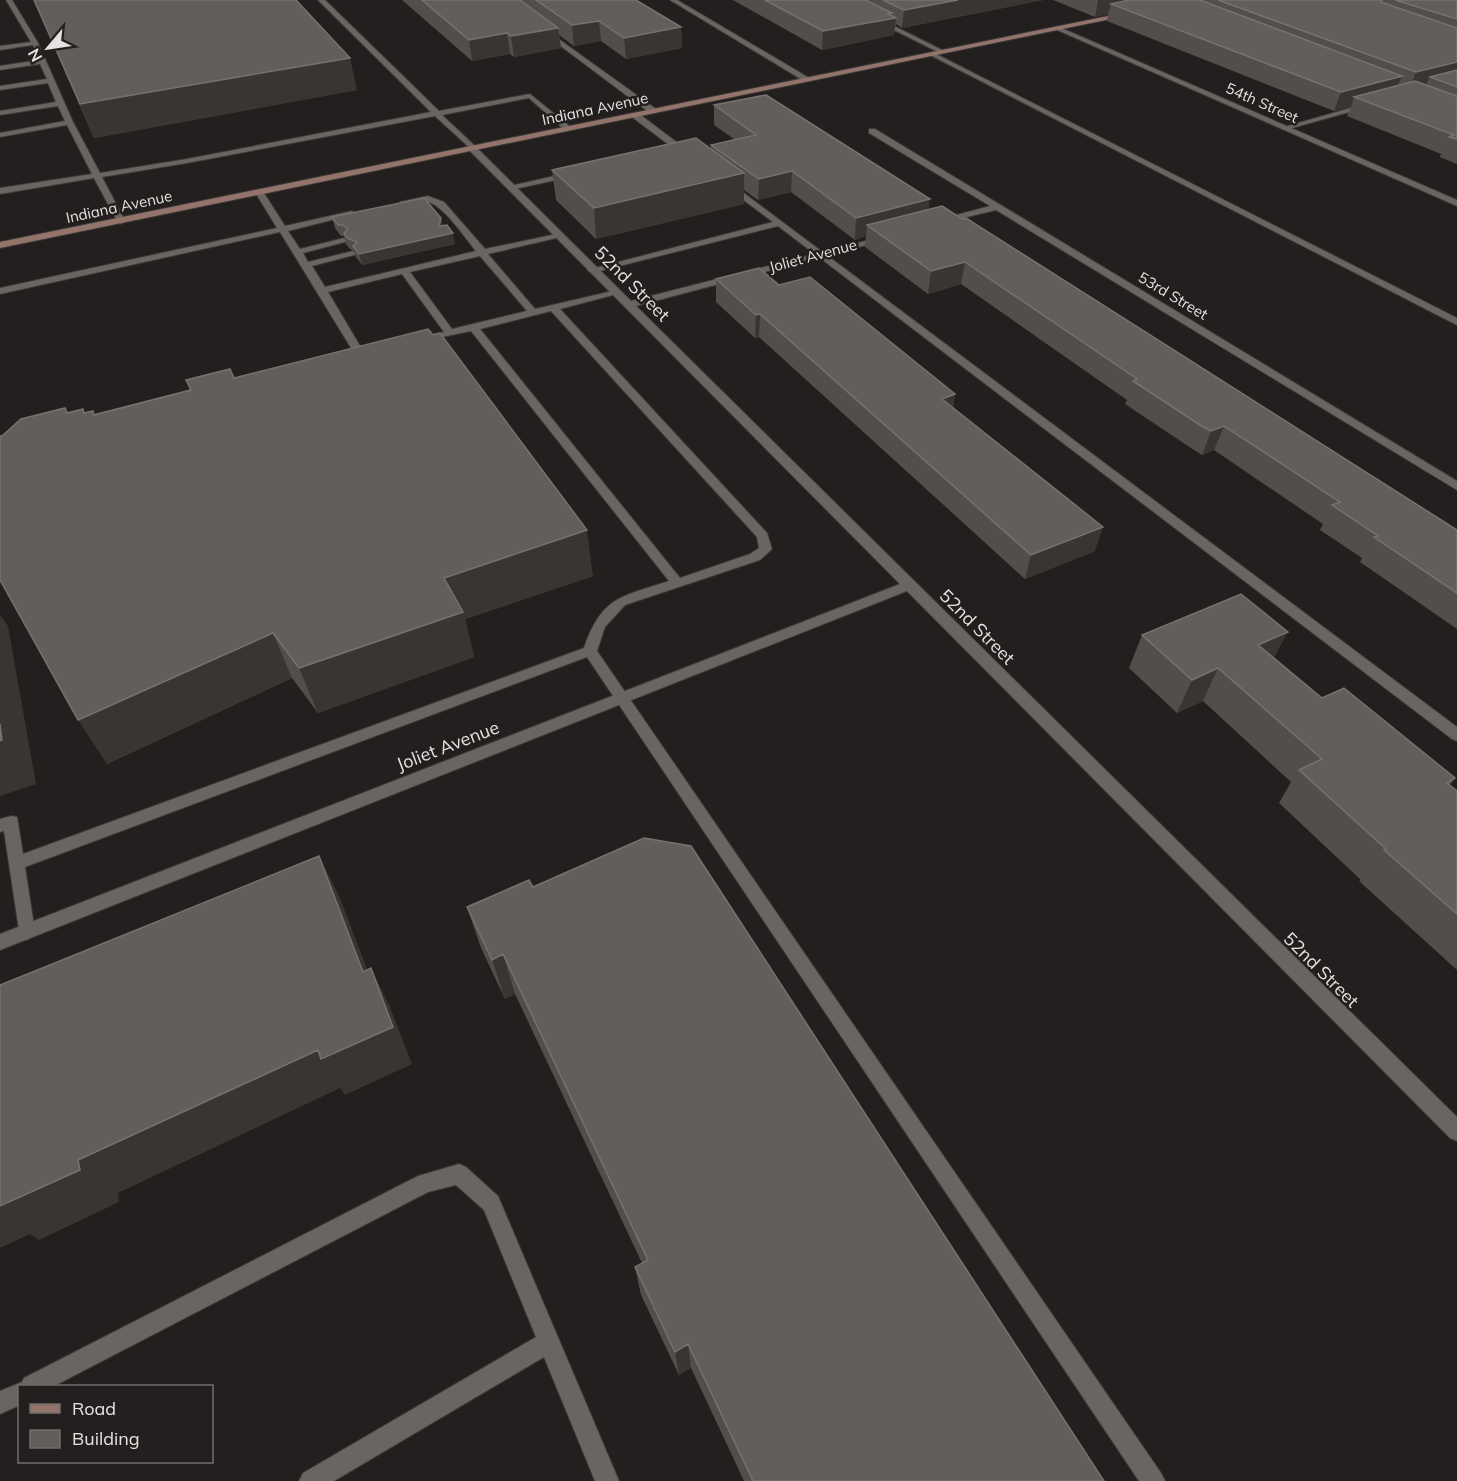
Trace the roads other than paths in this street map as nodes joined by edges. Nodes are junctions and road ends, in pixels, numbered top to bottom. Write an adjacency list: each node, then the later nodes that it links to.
1 (9, 0): 8 (street)
2 (321, 0): 21 (street, 52nd Street)
3 (673, 0): 14 (street)
4 (1138, 12): 7 (main road, Indiana Avenue)
5 (869, 16): 10 (street)
6 (540, 28): 19 (street)
7 (1057, 28): 10 (main road, Indiana Avenue); 24 (street, 54th Street)
8 (35, 43): 9 (street); 12 (street)
9 (0, 48)
10 (942, 52): 11 (main road, Indiana Avenue)
11 (932, 54): 14 (main road, Indiana Avenue); 61 (street)
12 (43, 61): 13 (street); 15 (street)
13 (0, 68)
14 (807, 79): 19 (main road, Indiana Avenue)
15 (51, 80): 16 (street); 17 (street)
16 (0, 88)
17 (61, 103): 20 (street); 23 (street)
18 (1374, 104): 24 (street)
19 (653, 111): 22 (main road, Indiana Avenue)
20 (0, 113)
21 (437, 114): 25 (street); 28 (street, 52nd Street); 31 (street)
22 (635, 115): 25 (main road, Indiana Avenue); 29 (street)
23 (69, 122): 27 (street); 31 (street)
24 (1286, 128): 36 (street, 54th Street)
25 (569, 129): 28 (main road, Indiana Avenue)
26 (872, 131): 38 (street, 53rd Street)
27 (0, 135)
28 (472, 148): 33 (street, 52nd Street); 35 (main road, Indiana Avenue)
29 (699, 163)
30 (579, 172): 33 (street)
31 (97, 176): 34 (street); 40 (street)
32 (717, 176): 41 (street)
33 (510, 187): 45 (street, 52nd Street)
34 (0, 191)
35 (259, 192): 40 (main road, Indiana Avenue); 43 (street)
36 (1457, 203)
37 (393, 205): 49 (street)
38 (998, 207): 42 (street); 66 (street, 53rd Street)
39 (360, 212): 43 (street)
40 (121, 221): 47 (main road, Indiana Avenue)
41 (780, 223): 51 (street); 53 (street)
42 (932, 225)
43 (282, 228): 48 (street); 56 (street)
44 (899, 233): 51 (street, Joliet Avenue)
45 (558, 235): 49 (street); 53 (street, 52nd Street)
46 (344, 241): 48 (street)
47 (0, 246)
48 (297, 252): 52 (street)
49 (481, 253): 54 (street); 60 (street)
50 (354, 254): 52 (street)
51 (821, 254): 58 (street, Joliet Avenue); 71 (street)
52 (306, 265): 55 (street)
53 (592, 270): 57 (street, 52nd Street)
54 (404, 271): 55 (street); 63 (street)
55 (322, 290): 65 (street)
56 (0, 291)
57 (614, 292): 58 (street, 52nd Street); 59 (street)
58 (627, 305): 68 (street, 52nd Street)
59 (553, 307): 60 (street); 67 (street)
60 (532, 312): 62 (street)
61 (1457, 321)
62 (473, 327): 63 (street); 67 (street)
63 (450, 333): 64 (street)
64 (406, 344)
65 (361, 356)
66 (1457, 486)
67 (677, 582): 69 (street)
68 (909, 585): 70 (street, Joliet Avenue); 76 (street, 52nd Street)
69 (590, 651): 70 (street); 73 (street)
70 (622, 698): 74 (street, Joliet Avenue); 83 (street)
71 (1457, 735)
72 (0, 826): 73 (street)
73 (17, 863): 74 (street)
74 (26, 932): 75 (street, Joliet Avenue)
75 (0, 942)
76 (1457, 1131)
77 (549, 1342): 78 (street); 81 (street); 82 (street)
78 (34, 1385)
79 (18, 1394): 80 (street)
80 (0, 1403)
81 (311, 1481)
82 (608, 1481)
83 (1153, 1481)

